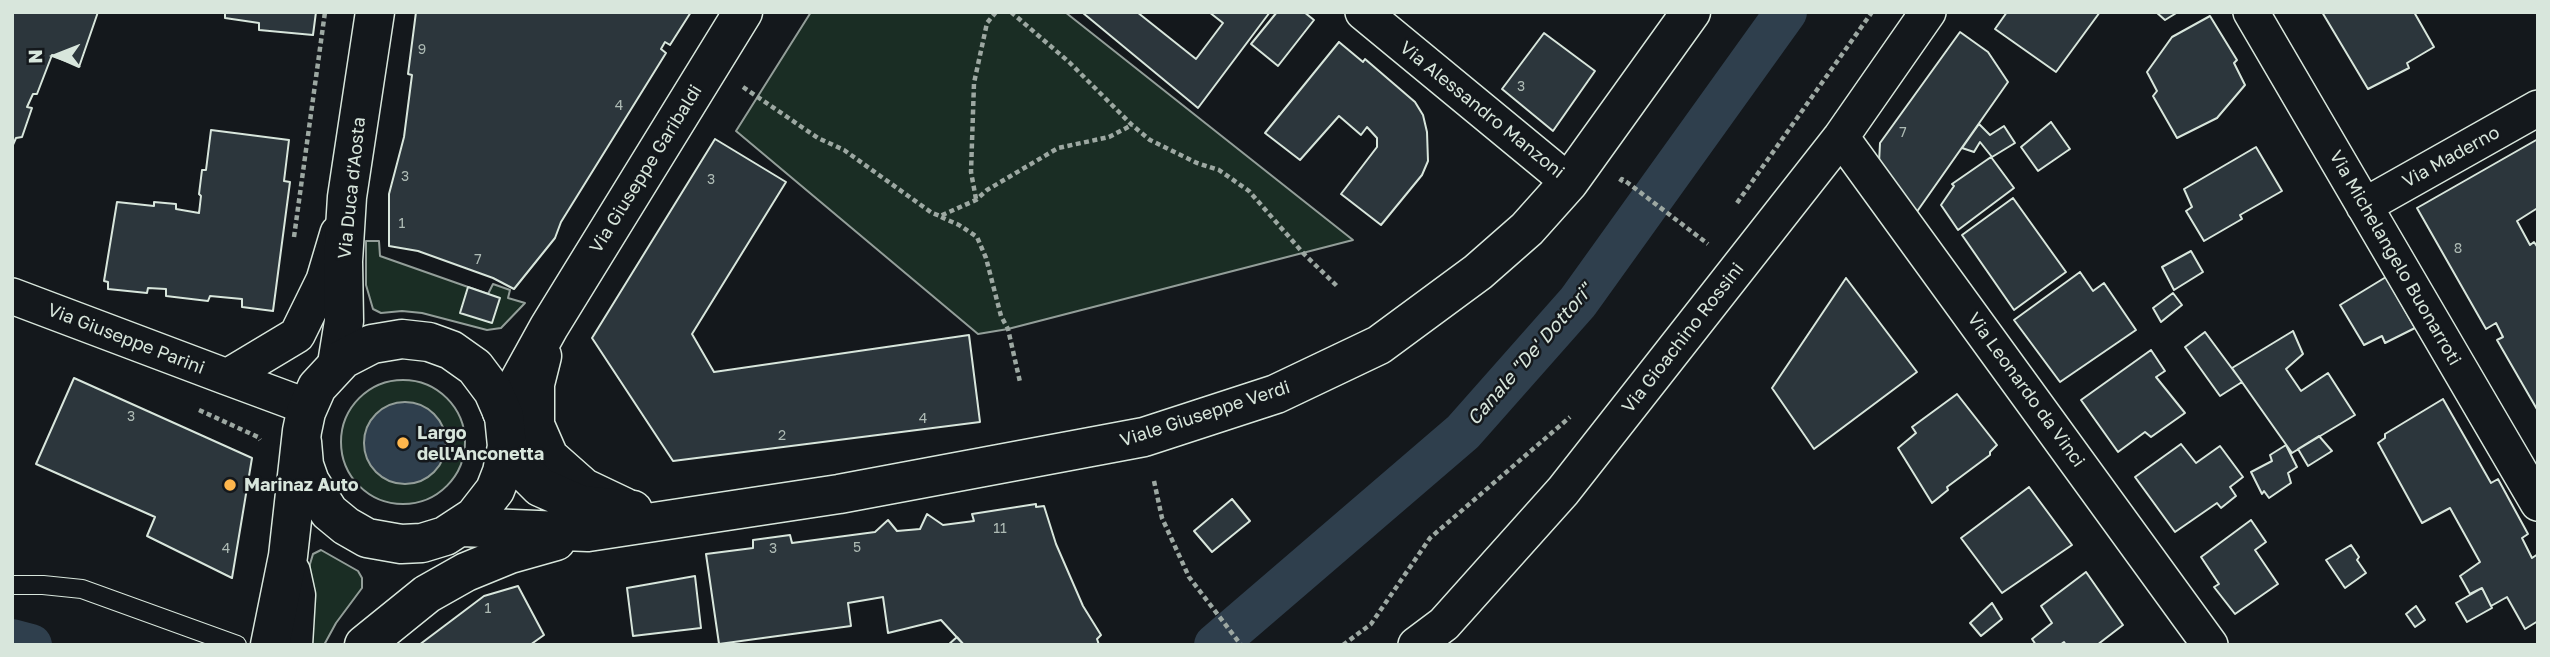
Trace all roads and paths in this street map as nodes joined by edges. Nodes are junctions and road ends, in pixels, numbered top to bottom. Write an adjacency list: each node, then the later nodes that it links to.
1 (325, 12): 24 (path)
2 (375, 12): 18 (main road, Via Duca d'Aosta)
3 (743, 12): 11 (main road, Via Giuseppe Garibaldi)
4 (996, 12): 17 (path)
5 (1011, 12): 13 (path)
6 (1363, 12): 15 (street, Via Alessandro Manzoni)
7 (1691, 12): 15 (main road, Viale Giuseppe Verdi)
8 (1871, 12): 20 (path)
9 (1928, 12): 14 (street, Via Gioachino Rossini)
10 (2251, 12): 19 (street, Via Michelangelo Buonarroti)
11 (709, 68): 21 (path); 28 (main road, Via Giuseppe Garibaldi)
12 (2538, 108): 19 (street, Via Maderno)
13 (1132, 125): 17 (path); 26 (path)
14 (1840, 137): 51 (street, Via Gioachino Rossini); 52 (street, Via Leonardo da Vinci)
15 (1569, 182): 40 (main road, Viale Giuseppe Verdi)
16 (1628, 183): 23 (path)
17 (976, 200): 21 (path)
18 (346, 203): 29 (main road, Via Duca d'Aosta); 30 (street, Via Giuseppe Parini)
19 (2364, 206): 38 (street, Via Michelangelo Buonarroti)
20 (1731, 211)
21 (940, 216): 31 (path)
22 (1716, 233): 23 (path)
23 (1708, 244): 25 (path)
24 (293, 245)
25 (1699, 255)
26 (1338, 287)
27 (12, 296): 30 (street, Via Giuseppe Parini)
28 (549, 327): 35 (main road); 39 (main road)
29 (337, 364): 34 (main road); 35 (main road)
30 (227, 377): 34 (street)
31 (1020, 382)
32 (192, 407): 36 (path)
33 (1571, 416): 50 (path)
34 (305, 425): 42 (main road); 43 (main road)
35 (504, 428): 39 (main road); 42 (main road)
36 (261, 445)
37 (1154, 481): 49 (path)
38 (2538, 503)
39 (630, 510): 40 (main road)
40 (695, 515): 41 (main road)
41 (588, 532): 42 (main road); 48 (main road)
42 (448, 533): 48 (main road)
43 (288, 556): 46 (main road); 47 (main road)
44 (12, 585): 45 (lane)
45 (237, 645)
46 (270, 645)
47 (293, 645)
48 (362, 645)
49 (1241, 645)
50 (1343, 645)
51 (1416, 645)
52 (2210, 645)

